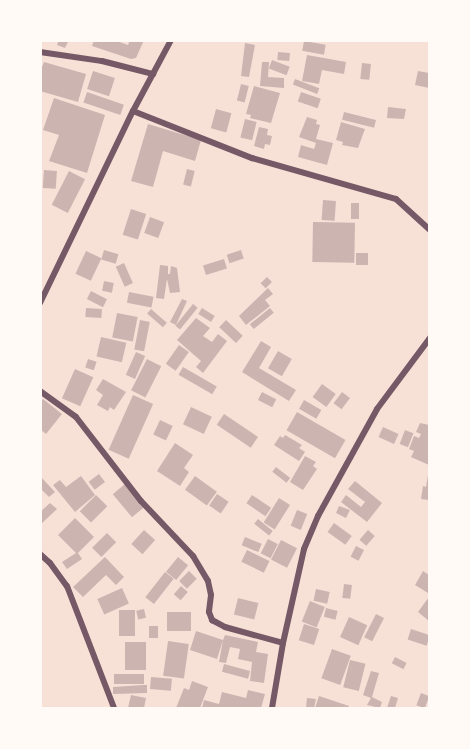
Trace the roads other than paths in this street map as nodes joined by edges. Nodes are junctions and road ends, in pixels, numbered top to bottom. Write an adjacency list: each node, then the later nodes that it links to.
1 (171, 40): 3 (street)
2 (40, 52): 3 (street)
3 (153, 74): 4 (street)
4 (133, 111): 5 (street); 6 (street)
5 (429, 230)
6 (40, 303)
7 (429, 338): 10 (street)
8 (40, 391): 10 (street)
9 (40, 554): 11 (street)
10 (283, 644): 12 (street)
11 (114, 708)
12 (272, 708)

